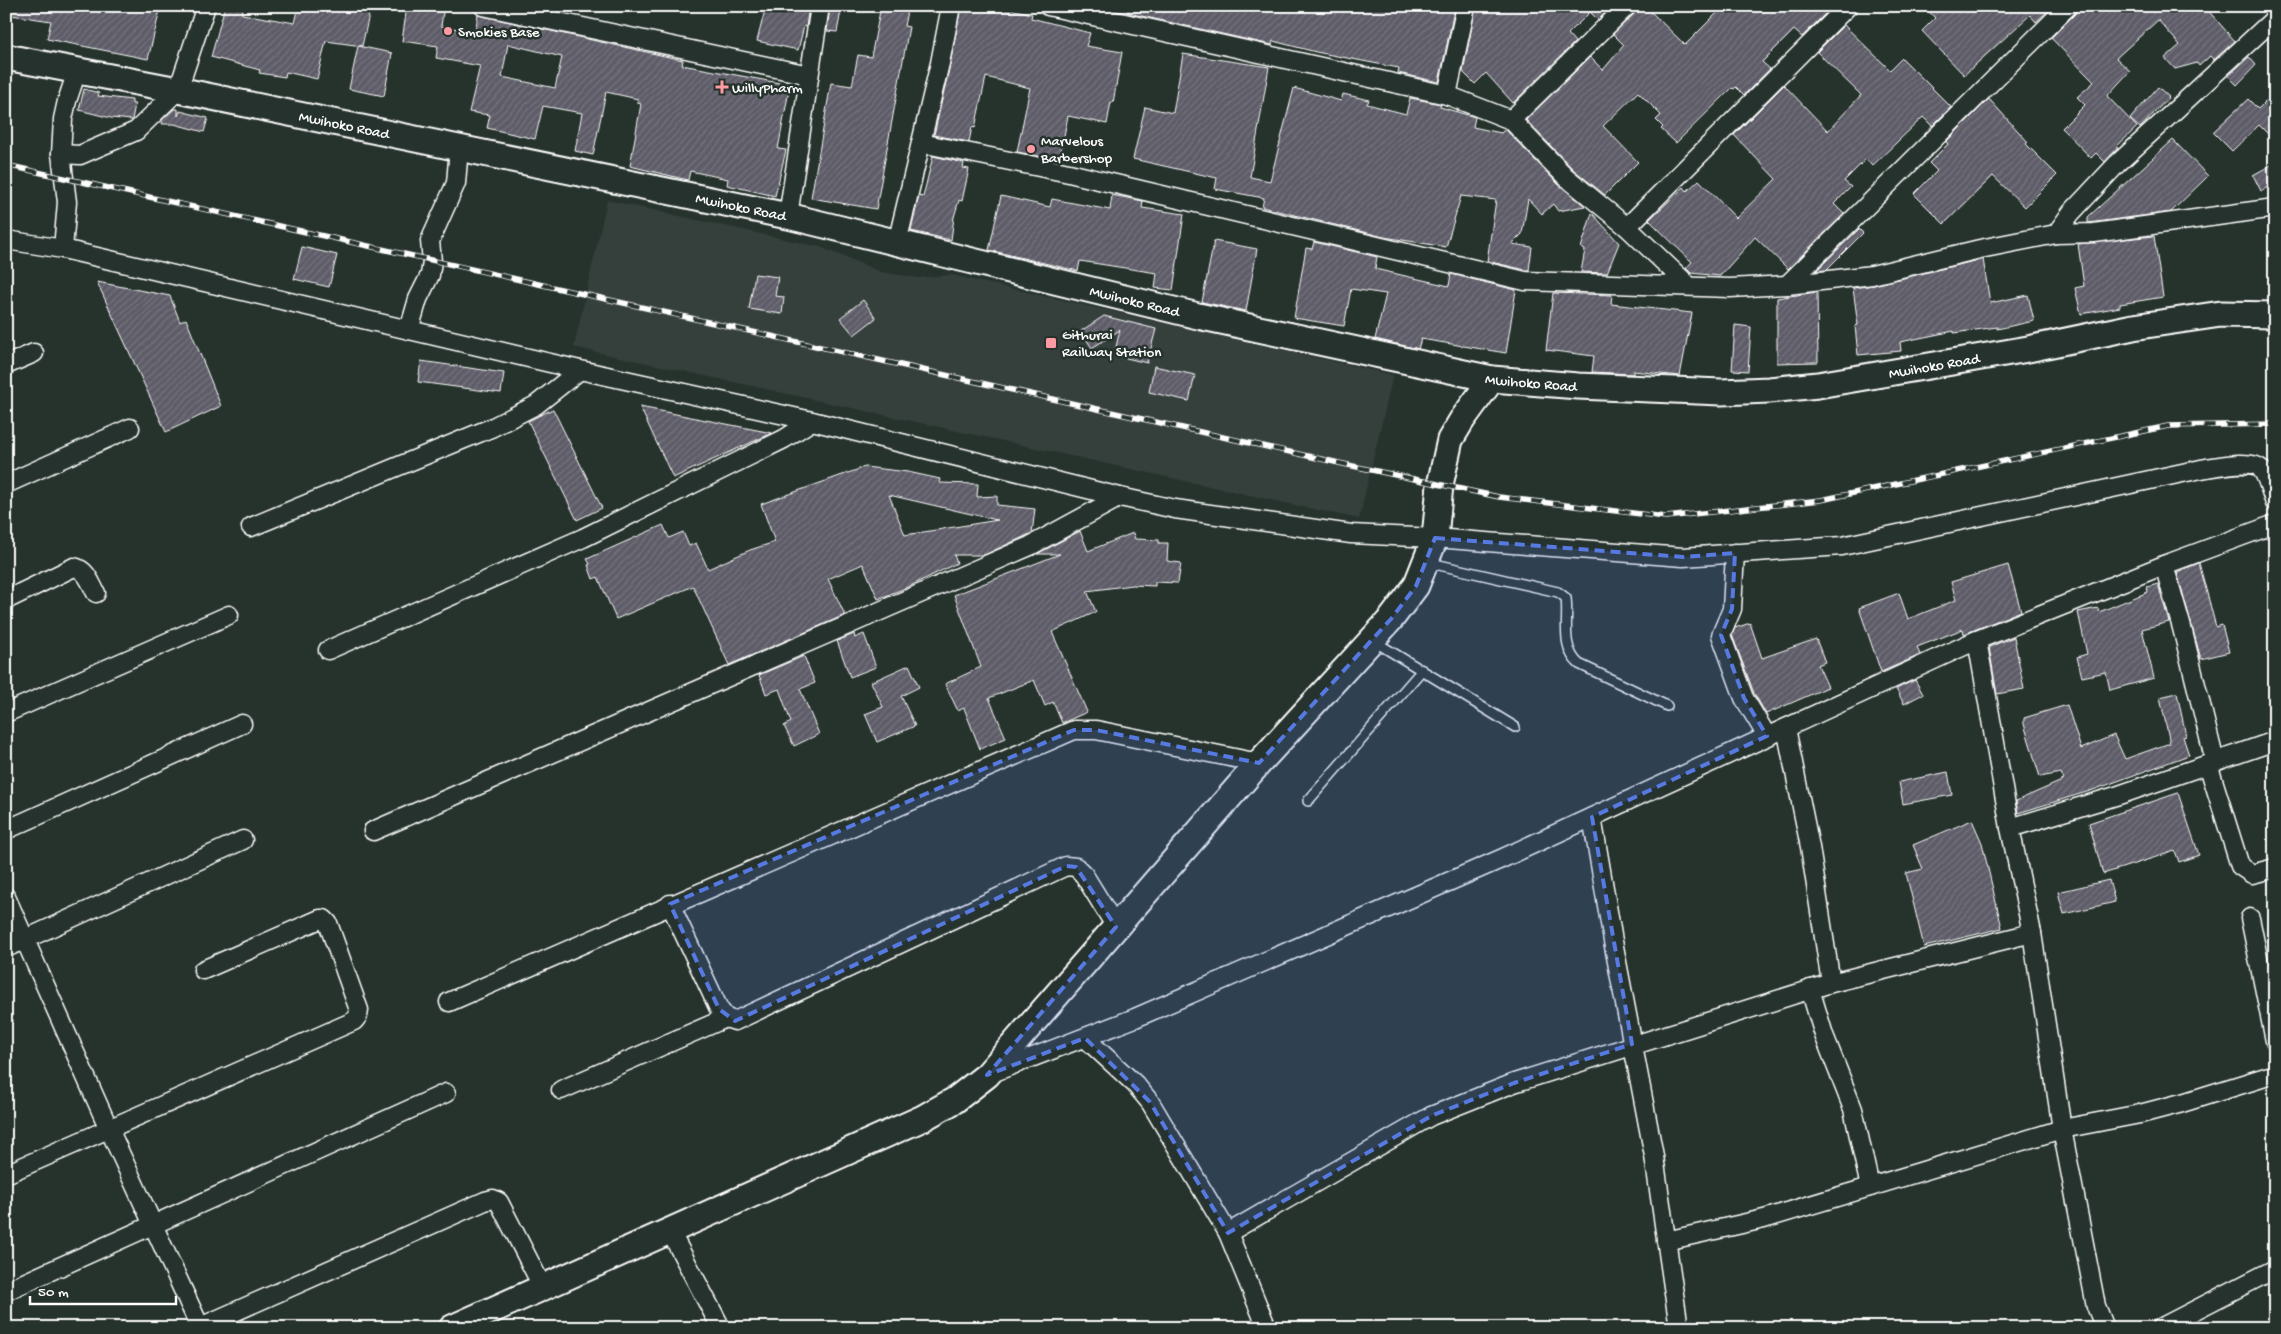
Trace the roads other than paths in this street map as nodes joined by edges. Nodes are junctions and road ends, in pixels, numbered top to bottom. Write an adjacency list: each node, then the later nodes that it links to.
1 (206, 6): 14 (street)
2 (483, 6): 13 (street)
3 (820, 6): 13 (street)
4 (951, 6): 17 (street)
5 (1048, 6): 15 (street)
6 (1466, 6): 15 (street)
7 (1627, 6): 16 (street)
8 (1848, 6): 22 (street)
9 (2068, 6): 27 (street)
10 (2275, 18): 23 (street)
11 (6, 57): 12 (street, Mwihoko Road)
12 (77, 71): 14 (street, Mwihoko Road); 19 (street)
13 (809, 75): 21 (street)
14 (178, 90): 18 (street, Mwihoko Road); 19 (street)
15 (1447, 95): 16 (street)
16 (1511, 120): 22 (street)
17 (921, 143): 25 (street); 28 (street)
18 (459, 148): 21 (street, Mwihoko Road); 30 (street)
19 (61, 154): 26 (street)
20 (2275, 208): 23 (street)
21 (788, 216): 25 (street, Mwihoko Road)
22 (1627, 227): 28 (street)
23 (2056, 234): 27 (street)
24 (8, 242): 26 (street)
25 (897, 243): 34 (street, Mwihoko Road)
26 (63, 250): 30 (street)
27 (1787, 285): 28 (street)
28 (1689, 286)
29 (2275, 315): 34 (street, Mwihoko Road)
30 (409, 330): 33 (street)
31 (34, 353): 32 (street)
32 (6, 366)
33 (580, 370): 35 (street); 41 (street)
34 (1492, 379): 42 (street)
35 (812, 421): 38 (street); 51 (street)
36 (130, 428): 37 (street)
37 (6, 484)
38 (1120, 498): 42 (street); 66 (street)
39 (2275, 503): 43 (street)
40 (2275, 524): 45 (street)
41 (251, 526)
42 (1435, 538): 43 (street); 44 (street)
43 (1735, 554): 58 (street)
44 (1426, 562): 49 (street); 53 (lane)
45 (2164, 565): 50 (street); 61 (street)
46 (96, 593): 47 (street)
47 (6, 600)
48 (229, 615): 54 (street)
49 (1372, 640): 52 (lane); 60 (street)
50 (1977, 640): 57 (street); 64 (street)
51 (328, 650)
52 (1422, 670): 56 (lane); 62 (lane)
53 (1667, 706)
54 (6, 713)
55 (242, 724): 65 (street)
56 (1515, 727)
57 (1786, 728): 58 (street); 77 (street)
58 (1767, 736): 63 (street)
59 (2275, 741): 61 (street)
60 (1259, 763): 70 (street); 72 (street)
61 (2211, 763): 64 (street); 68 (street)
62 (1308, 801)
63 (1592, 817): 81 (street); 83 (street)
64 (2010, 828): 73 (street)
65 (6, 830)
66 (373, 831)
67 (243, 840): 74 (street)
68 (2275, 868)
69 (6, 896): 74 (street)
70 (670, 904): 79 (street); 80 (street)
71 (2250, 918): 82 (street)
72 (1116, 926): 80 (street); 85 (street)
73 (2032, 933): 77 (street); 89 (street)
74 (25, 940): 75 (street); 88 (street)
75 (6, 948)
76 (203, 970): 88 (street)
77 (1831, 983): 78 (street)
78 (1810, 989): 83 (street); 91 (street)
79 (449, 1002)
80 (726, 1018): 86 (street)
81 (1085, 1038): 85 (street); 94 (street)
82 (2275, 1041)
83 (1632, 1044): 94 (street); 95 (street)
84 (2275, 1074): 89 (street)
85 (987, 1075): 93 (street)
86 (561, 1090)
87 (446, 1093): 92 (street)
88 (109, 1129): 90 (street); 92 (street)
89 (2062, 1129): 91 (street); 104 (street)
90 (6, 1174)
91 (1870, 1187): 95 (street)
92 (154, 1224): 98 (street); 99 (street)
93 (670, 1231): 97 (street); 101 (street)
94 (1228, 1233): 102 (street)
95 (1666, 1242): 103 (street)
96 (2275, 1268): 105 (street)
97 (543, 1288): 99 (street); 100 (street)
98 (6, 1291)
99 (199, 1327)
100 (452, 1328)
101 (720, 1328)
102 (1267, 1328)
103 (1679, 1328)
104 (2105, 1328)
105 (2160, 1328)

